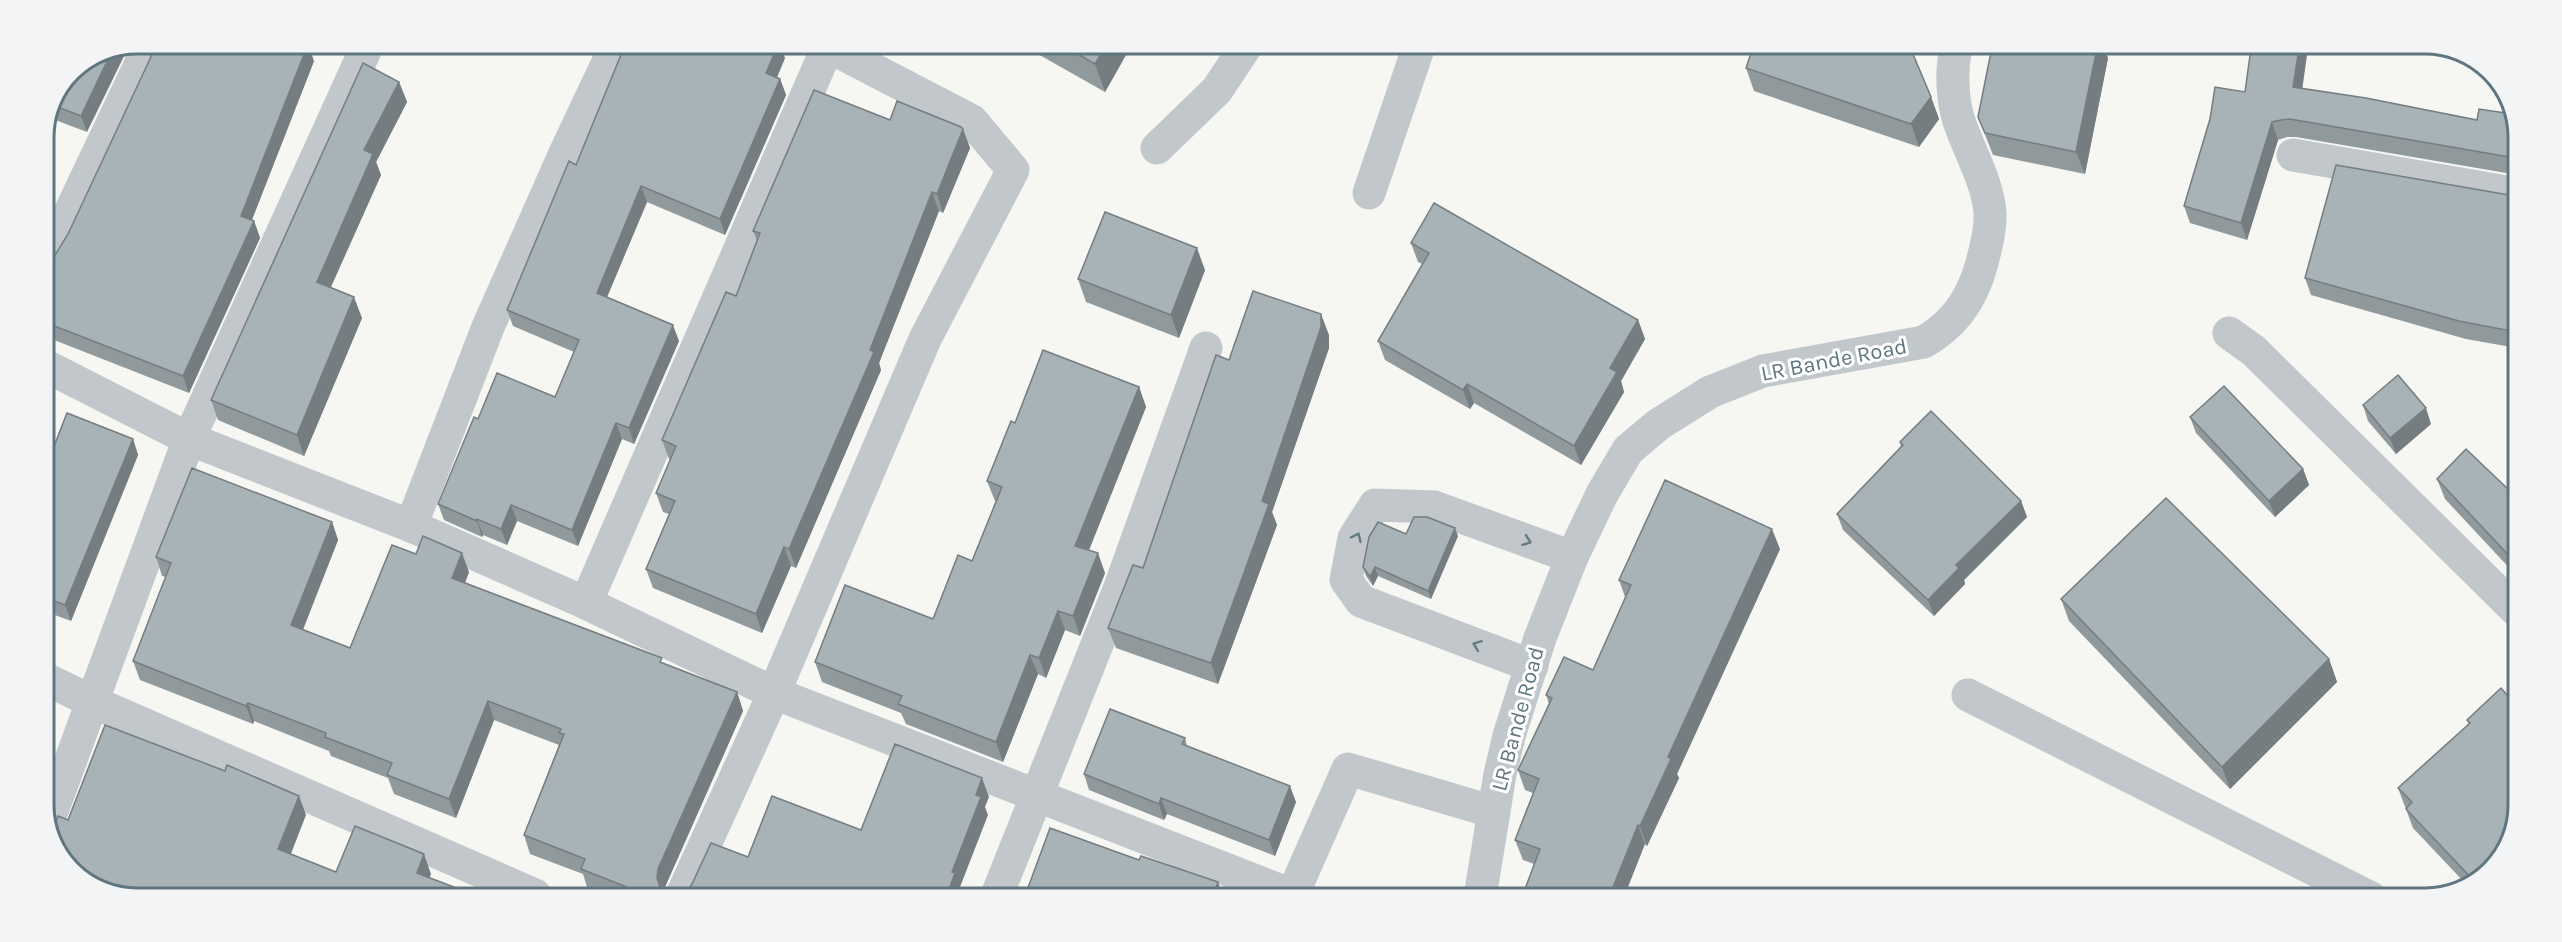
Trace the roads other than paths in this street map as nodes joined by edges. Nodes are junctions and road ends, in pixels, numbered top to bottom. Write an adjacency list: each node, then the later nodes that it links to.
1 (145, 54): 13 (street)
2 (363, 54): 17 (street)
3 (612, 54): 18 (street)
4 (823, 54): 21 (street)
5 (844, 54): 24 (street)
6 (1241, 54): 9 (street)
7 (1416, 54): 12 (street)
8 (1955, 54): 19 (street, LR Bande Road)
9 (1157, 148)
10 (2292, 155): 11 (street)
11 (2508, 192)
12 (1369, 194)
13 (54, 246)
14 (2229, 333): 20 (street)
15 (1206, 348): 27 (street)
16 (54, 370): 17 (street)
17 (189, 439): 18 (street); 26 (street)
18 (411, 526): 21 (street)
19 (1572, 557): 22 (street, LR Bande Road); 22 (street, one-way to 19)
20 (2508, 602)
21 (586, 603): 24 (street)
22 (1532, 666): 29 (street, LR Bande Road)
23 (54, 683): 26 (street)
24 (774, 693): 27 (street); 31 (street)
25 (1968, 695): 36 (street)
26 (93, 702): 28 (street); 30 (street)
27 (1037, 797): 32 (street); 33 (street)
28 (54, 806)
29 (1494, 812): 34 (street); 35 (street, LR Bande Road)
30 (521, 888)
31 (685, 888)
32 (1000, 888)
33 (1271, 888)
34 (1296, 888)
35 (1481, 888)
36 (2351, 888)

